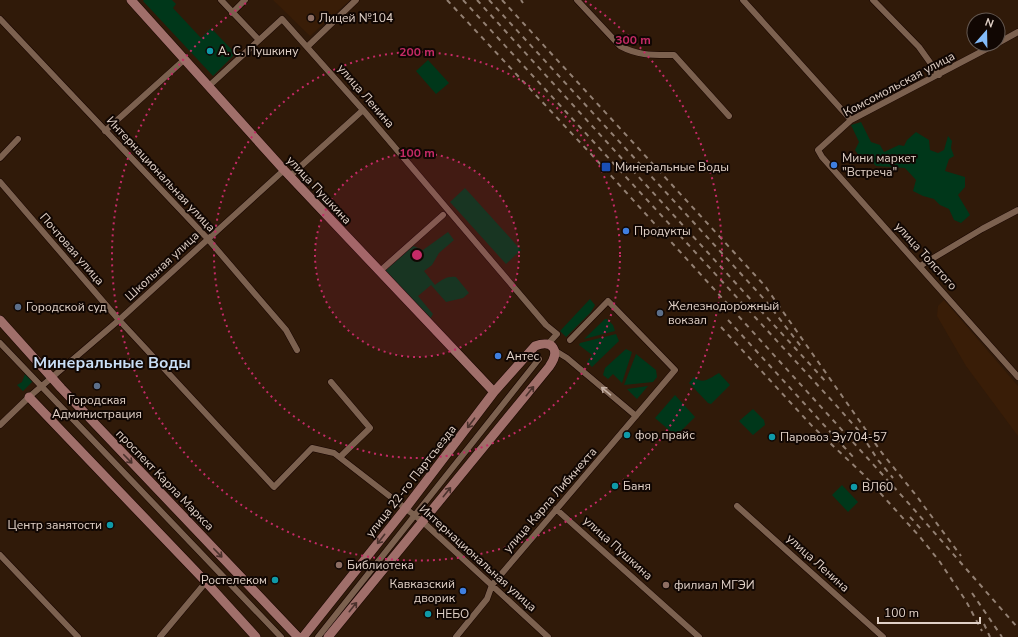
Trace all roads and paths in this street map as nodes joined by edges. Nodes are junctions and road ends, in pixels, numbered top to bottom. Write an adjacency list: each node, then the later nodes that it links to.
1 (130, 0): 15 (main road, улица Пушкина)
2 (220, 0): 8 (street)
3 (245, 0): 8 (street)
4 (356, 0): 13 (street)
5 (577, 0): 19 (street)
6 (744, 0): 20 (street)
7 (873, 0): 16 (street)
8 (232, 13): 12 (street)
9 (0, 20): 21 (street, Интернациональная улица)
10 (1018, 32): 11 (street, Комсомольская улица)
11 (1006, 38)
12 (259, 40): 13 (street, улица Ленина); 17 (street)
13 (307, 47): 18 (street, улица Ленина)
14 (981, 52): 16 (street, Комсомольская улица)
15 (185, 59): 17 (main road, улица Пушкина); 21 (street)
16 (939, 75): 20 (street, Комсомольская улица)
17 (209, 86): 25 (main road, улица Пушкина)
18 (363, 110): 25 (street, Школьная улица); 36 (street, улица Ленина)
19 (729, 116)
20 (851, 120): 23 (street, Комсомольская улица)
21 (105, 131): 29 (street, Интернациональная улица)
22 (18, 139): 24 (street)
23 (818, 150): 30 (street, улица Толстого)
24 (0, 158)
25 (287, 173): 29 (street, Школьная улица); 31 (main road, улица Пушкина)
26 (0, 182): 33 (street, Почтовая улица)
27 (1018, 210): 30 (street)
28 (443, 215): 31 (street)
29 (207, 238): 33 (street, Школьная улица); 37 (street, Интернациональная улица)
30 (920, 266): 39 (street, улица Толстого)
31 (380, 271): 43 (main road, улица Пушкина)
32 (0, 320): 40 (main road, проспект Карла Маркса)
33 (119, 320): 40 (street, Школьная улица); 48 (street, Почтовая улица)
34 (570, 340): 45 (street, улица Карла Либкнехта)
35 (0, 343): 42 (street, проспект Карла Маркса)
36 (551, 348): 43 (main road, улица 22-го Партсъезда); 45 (street, one-way to 36); 53 (main road, one-way to 36)
37 (297, 350)
38 (539, 359): 52 (street)
39 (1018, 377)
40 (52, 378): 42 (street, Школьная улица); 61 (main road, проспект Карла Маркса, one-way to 61)
41 (331, 382): 47 (street)
42 (41, 387): 44 (street, Школьная улица); 60 (street, проспект Карла Маркса)
43 (494, 392): 50 (main road, улица 22-го Партсъезда, one-way to 50)
44 (29, 397): 46 (street, Школьная улица); 55 (main road)
45 (636, 416): 51 (street, улица Карла Либкнехта)
46 (0, 425)
47 (340, 458): 48 (street, Интернациональная улица); 50 (street, Интернациональная улица)
48 (274, 487)
49 (737, 506): 68 (street, улица Ленина)
50 (405, 508): 52 (street, Интернациональная улица); 62 (main road, улица 22-го Партсъезда, one-way to 62)
51 (556, 509): 56 (street, улица Карла Либкнехта); 67 (street, улица Пушкина)
52 (414, 515): 53 (street, Интернациональная улица); 63 (street)
53 (423, 522): 56 (street, Интернациональная улица); 64 (main road, one-way to 53)
54 (0, 555): 57 (street)
55 (206, 582): 58 (street); 59 (main road)
56 (492, 585): 65 (street, улица Карла Либкнехта); 66 (street, Интернациональная улица)
57 (78, 637)
58 (160, 637)
59 (256, 637)
60 (281, 637)
61 (298, 637)
62 (304, 637)
63 (318, 637)
64 (328, 637)
65 (456, 637)
66 (548, 637)
67 (699, 637)
68 (882, 637)

